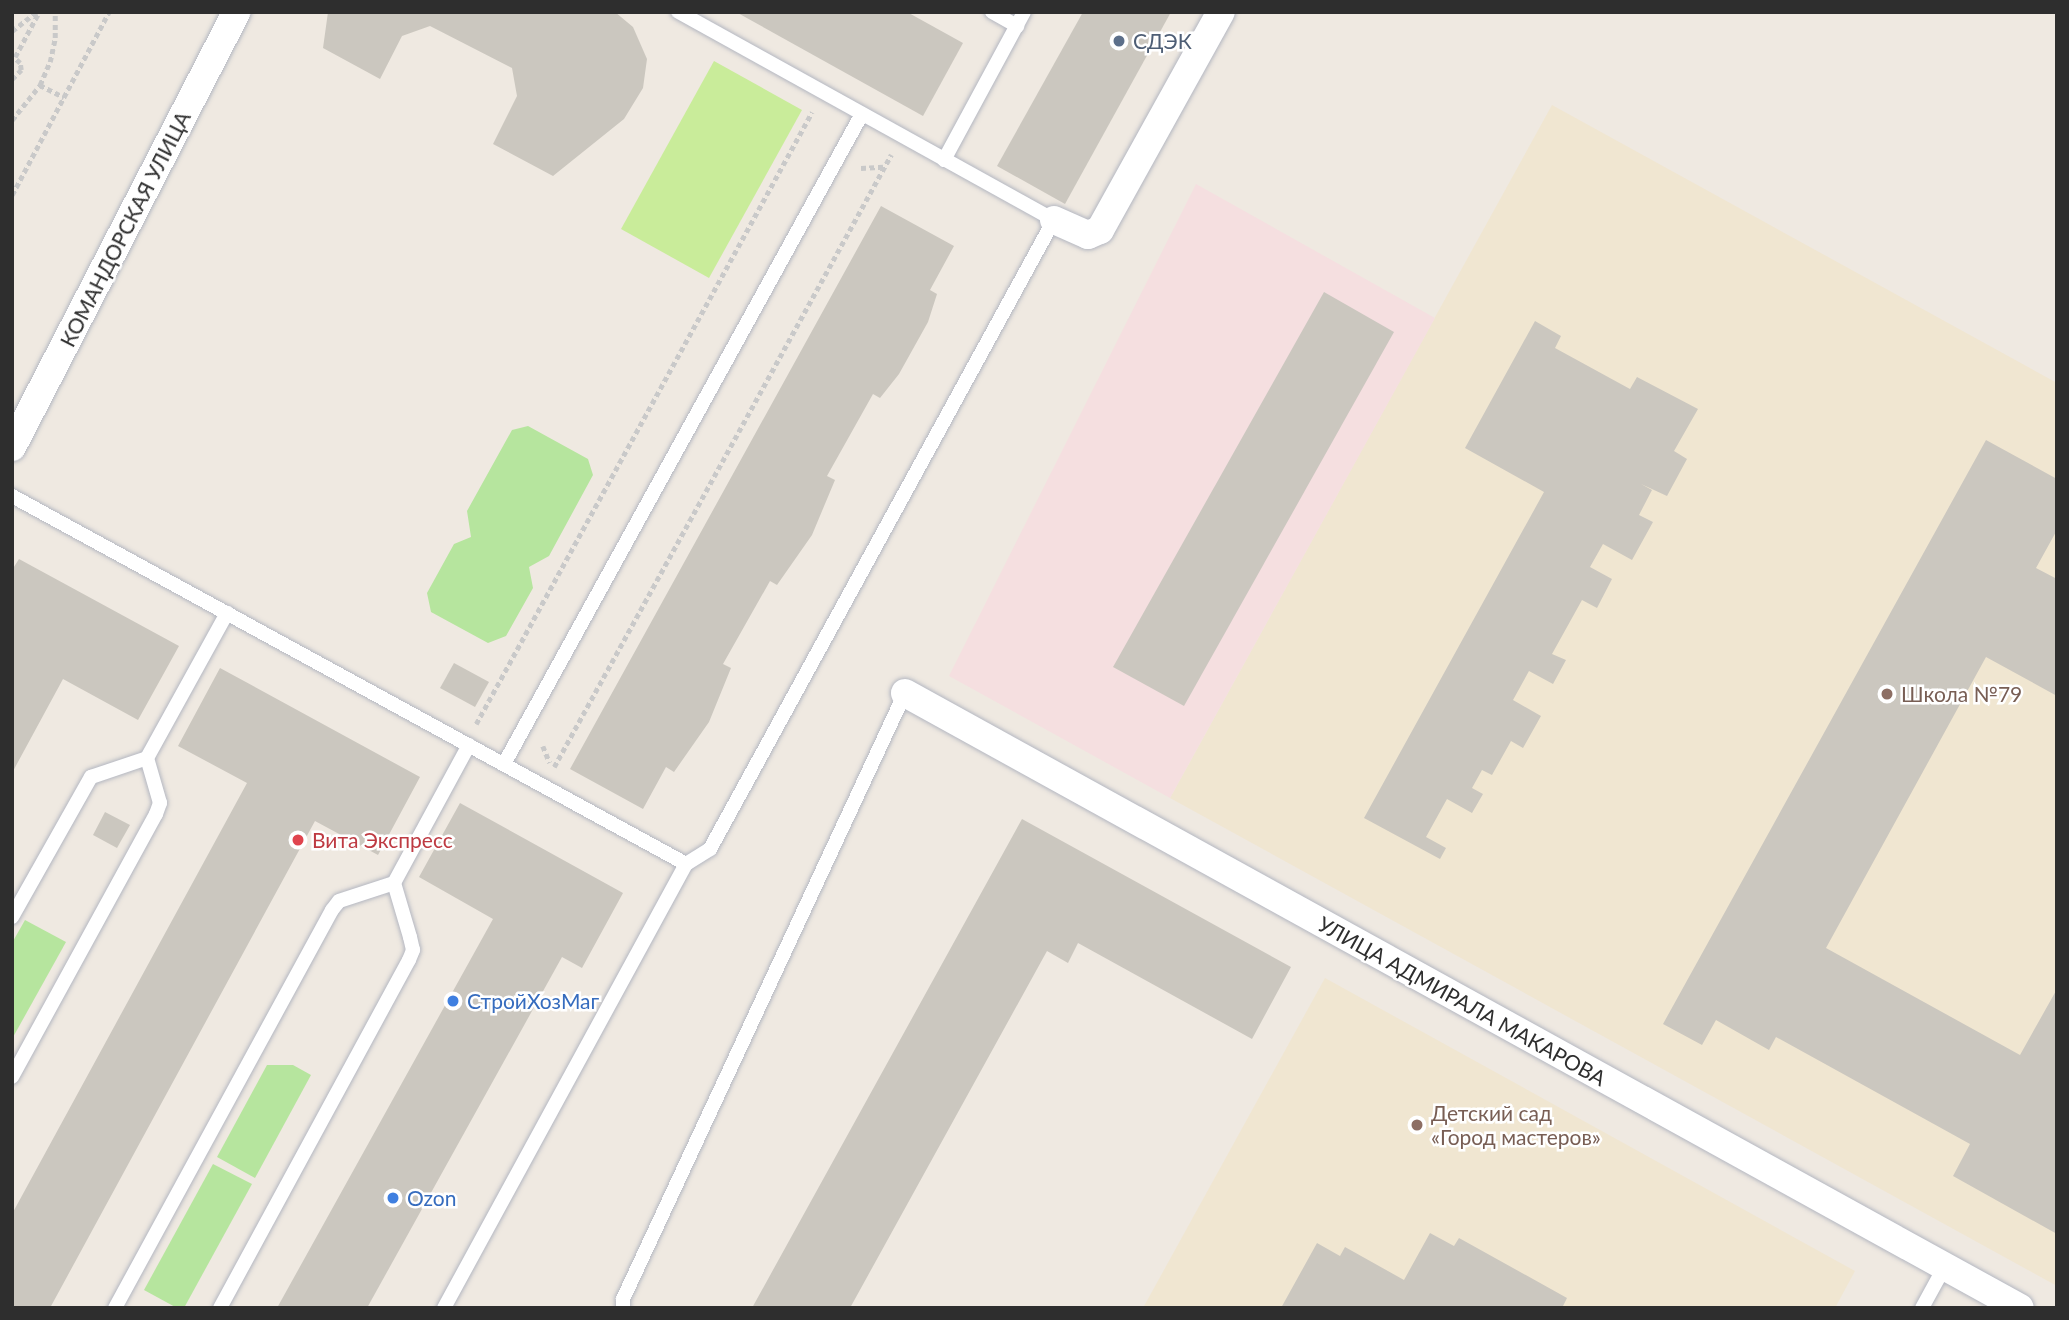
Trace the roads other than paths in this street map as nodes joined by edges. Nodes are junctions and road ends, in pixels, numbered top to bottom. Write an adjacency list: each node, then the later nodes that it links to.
1 (237, 12): 10 (street, КОМАНДОРСКАЯ УЛИЦА)
2 (678, 12): 7 (lane)
3 (992, 12): 6 (lane)
4 (1024, 12): 6 (lane)
5 (1221, 12): 9 (street)
6 (1017, 26): 8 (lane)
7 (862, 114): 8 (lane); 16 (lane)
8 (944, 160): 9 (lane)
9 (1054, 220): 17 (lane)
10 (12, 447)
11 (12, 496): 12 (lane)
12 (227, 613): 14 (lane); 15 (lane)
13 (905, 694): 21 (street, УЛИЦА АДМИРАЛА МАКАРОВА); 22 (lane)
14 (467, 744): 16 (lane); 18 (lane)
15 (148, 758): 19 (lane); 20 (lane)
16 (504, 764): 17 (lane)
17 (686, 864): 25 (lane)
18 (394, 883): 23 (lane); 24 (lane)
19 (12, 917)
20 (12, 1077)
21 (1945, 1266): 26 (lane); 27 (street, УЛИЦА АДМИРАЛА МАКАРОВА)
22 (623, 1304)
23 (115, 1308)
24 (220, 1308)
25 (444, 1308)
26 (1922, 1308)
27 (2020, 1308)

